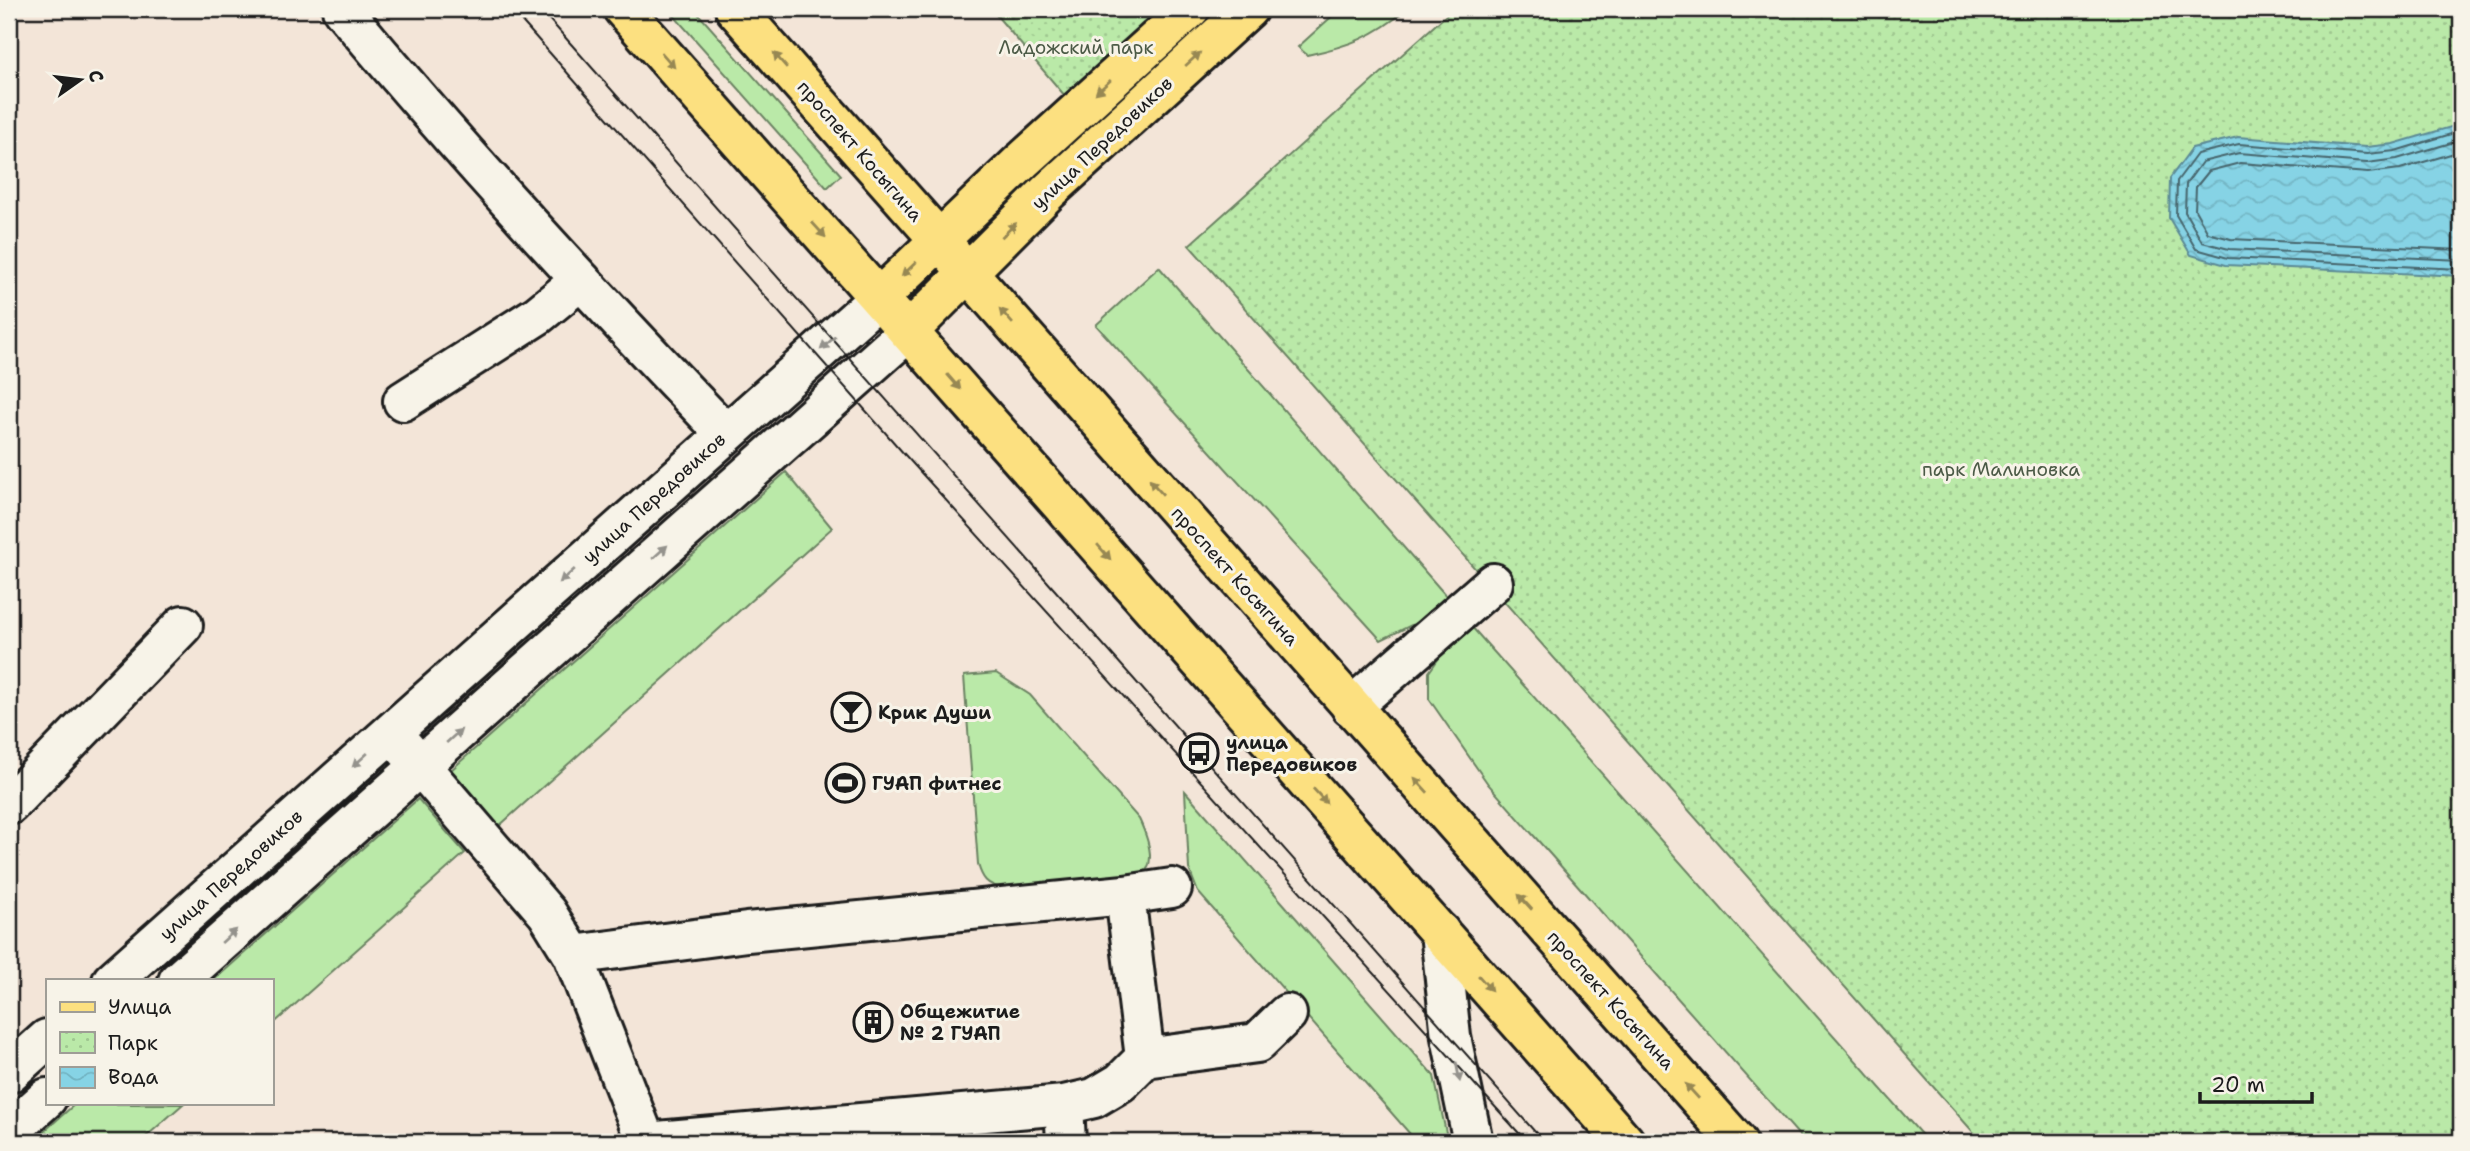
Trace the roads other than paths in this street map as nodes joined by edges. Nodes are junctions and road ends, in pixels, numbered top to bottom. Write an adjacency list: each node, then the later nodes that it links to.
1 (342, 9): 8 (street)
2 (623, 9): 9 (main road, one-way to 9)
3 (735, 9): 6 (main road, проспект Косыгина, one-way to 3)
4 (1190, 9): 6 (main road, улица Передовиков, one-way to 6)
5 (1248, 9): 7 (main road, улица Передовиков, one-way to 5)
6 (939, 240): 7 (main road, проспект Косыгина); 9 (main road, улица Передовиков, one-way to 9)
7 (967, 271): 10 (main road, улица Передовиков); 15 (main road, проспект Косыгина, one-way to 7)
8 (581, 281): 11 (street); 12 (street)
9 (879, 298): 10 (main road); 12 (street, улица Передовиков, one-way to 12)
10 (909, 331): 17 (street, улица Передовиков, one-way to 10); 21 (main road, one-way to 21)
11 (403, 401)
12 (726, 434): 16 (street, улица Передовиков, one-way to 16)
13 (1493, 583): 15 (street)
14 (183, 625): 18 (street)
15 (1352, 707): 35 (main road, проспект Косыгина, one-way to 15)
16 (391, 732): 17 (street); 23 (street, улица Передовиков, one-way to 23)
17 (421, 765): 22 (street); 24 (street, улица Передовиков, one-way to 17)
18 (9, 805)
19 (1172, 888): 20 (street)
20 (1125, 895): 22 (street); 27 (street)
21 (1440, 932): 33 (street, one-way to 33); 34 (main road, one-way to 34)
22 (573, 955): 32 (street)
23 (114, 979)
24 (180, 979)
25 (1287, 1014): 27 (street)
26 (46, 1040): 28 (street)
27 (1145, 1058): 30 (street)
28 (9, 1073)
29 (46, 1099): 31 (street)
30 (1065, 1124): 32 (street)
31 (9, 1132)
32 (646, 1142)
33 (1472, 1142)
34 (1625, 1142)
35 (1737, 1142)

